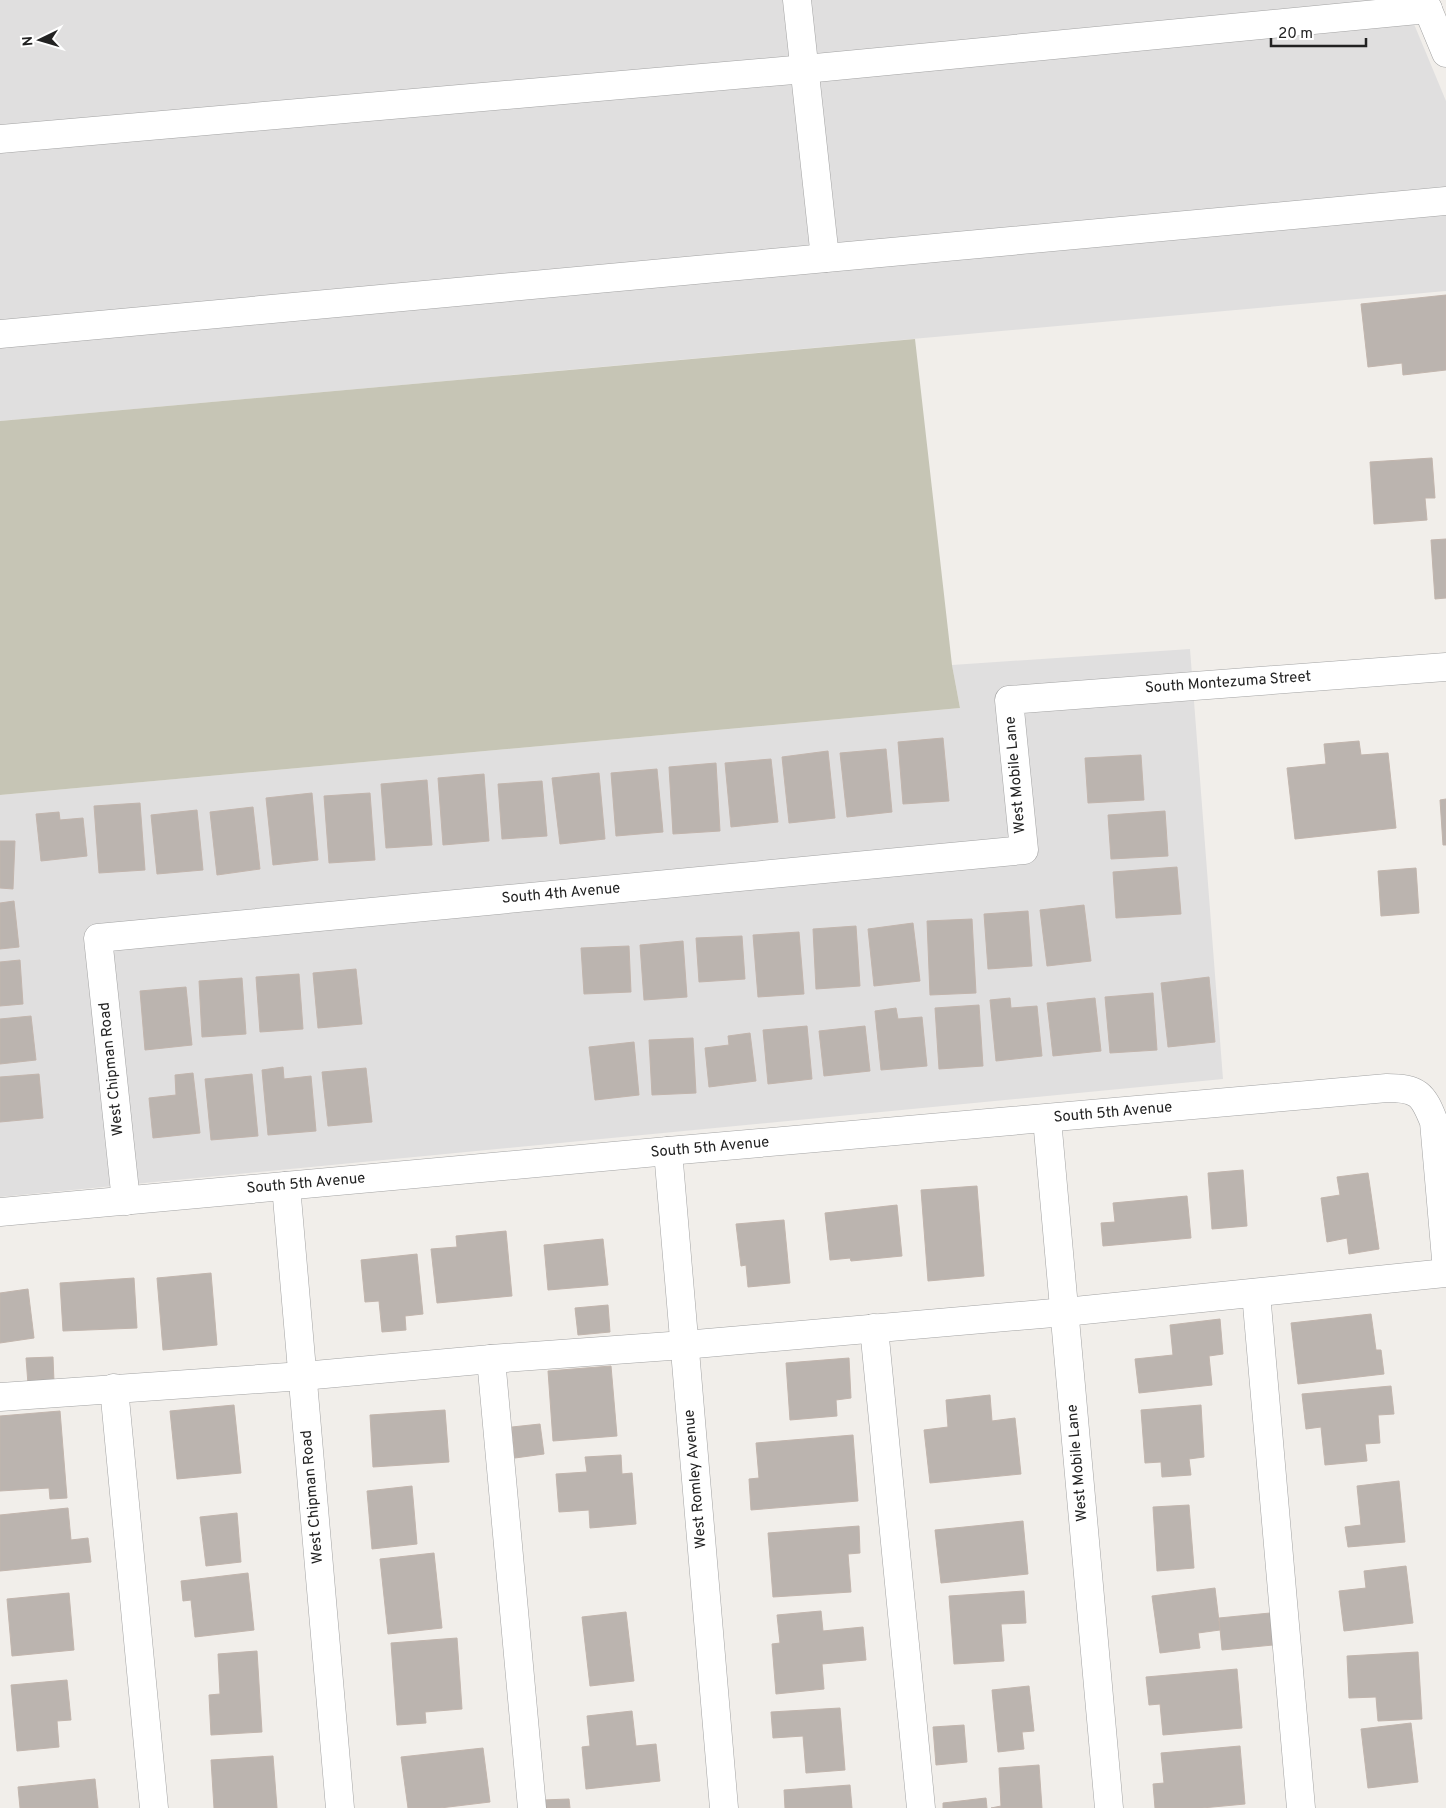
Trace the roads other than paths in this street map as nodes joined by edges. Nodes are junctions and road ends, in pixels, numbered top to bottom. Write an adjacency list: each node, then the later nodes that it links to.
1 (797, 0): 4 (street)
2 (1426, 5): 3 (street); 4 (street)
3 (1446, 53)
4 (805, 69): 5 (street); 7 (street)
5 (0, 140)
6 (1446, 201): 7 (street)
7 (826, 258): 8 (street)
8 (0, 334)
9 (1446, 667): 10 (street, South Montezuma Street)
10 (1009, 700): 11 (street, West Mobile Lane)
11 (1024, 850): 12 (street, South 4th Avenue)
12 (98, 938): 16 (street, West Chipman Road)
13 (1047, 1119): 14 (street, South 5th Avenue); 18 (street, South 5th Avenue); 21 (street, West Mobile Lane)
14 (668, 1151): 15 (street, South 5th Avenue); 23 (street, West Romley Avenue)
15 (286, 1186): 16 (street, South 5th Avenue); 25 (street, West Chipman Road)
16 (126, 1201): 17 (street, South 5th Avenue)
17 (0, 1212)
18 (1446, 1259)
19 (1446, 1273): 20 (street)
20 (1256, 1293): 21 (street); 34 (street)
21 (1065, 1312): 22 (street); 33 (street, West Mobile Lane)
22 (874, 1328): 23 (street); 32 (street)
23 (684, 1344): 24 (street); 31 (street, West Romley Avenue)
24 (492, 1359): 25 (street); 30 (street)
25 (303, 1376): 26 (street); 29 (street, West Chipman Road)
26 (114, 1388): 27 (street); 28 (street)
27 (0, 1397)
28 (154, 1808)
29 (340, 1808)
30 (532, 1808)
31 (724, 1808)
32 (921, 1808)
33 (1109, 1808)
34 (1301, 1808)

